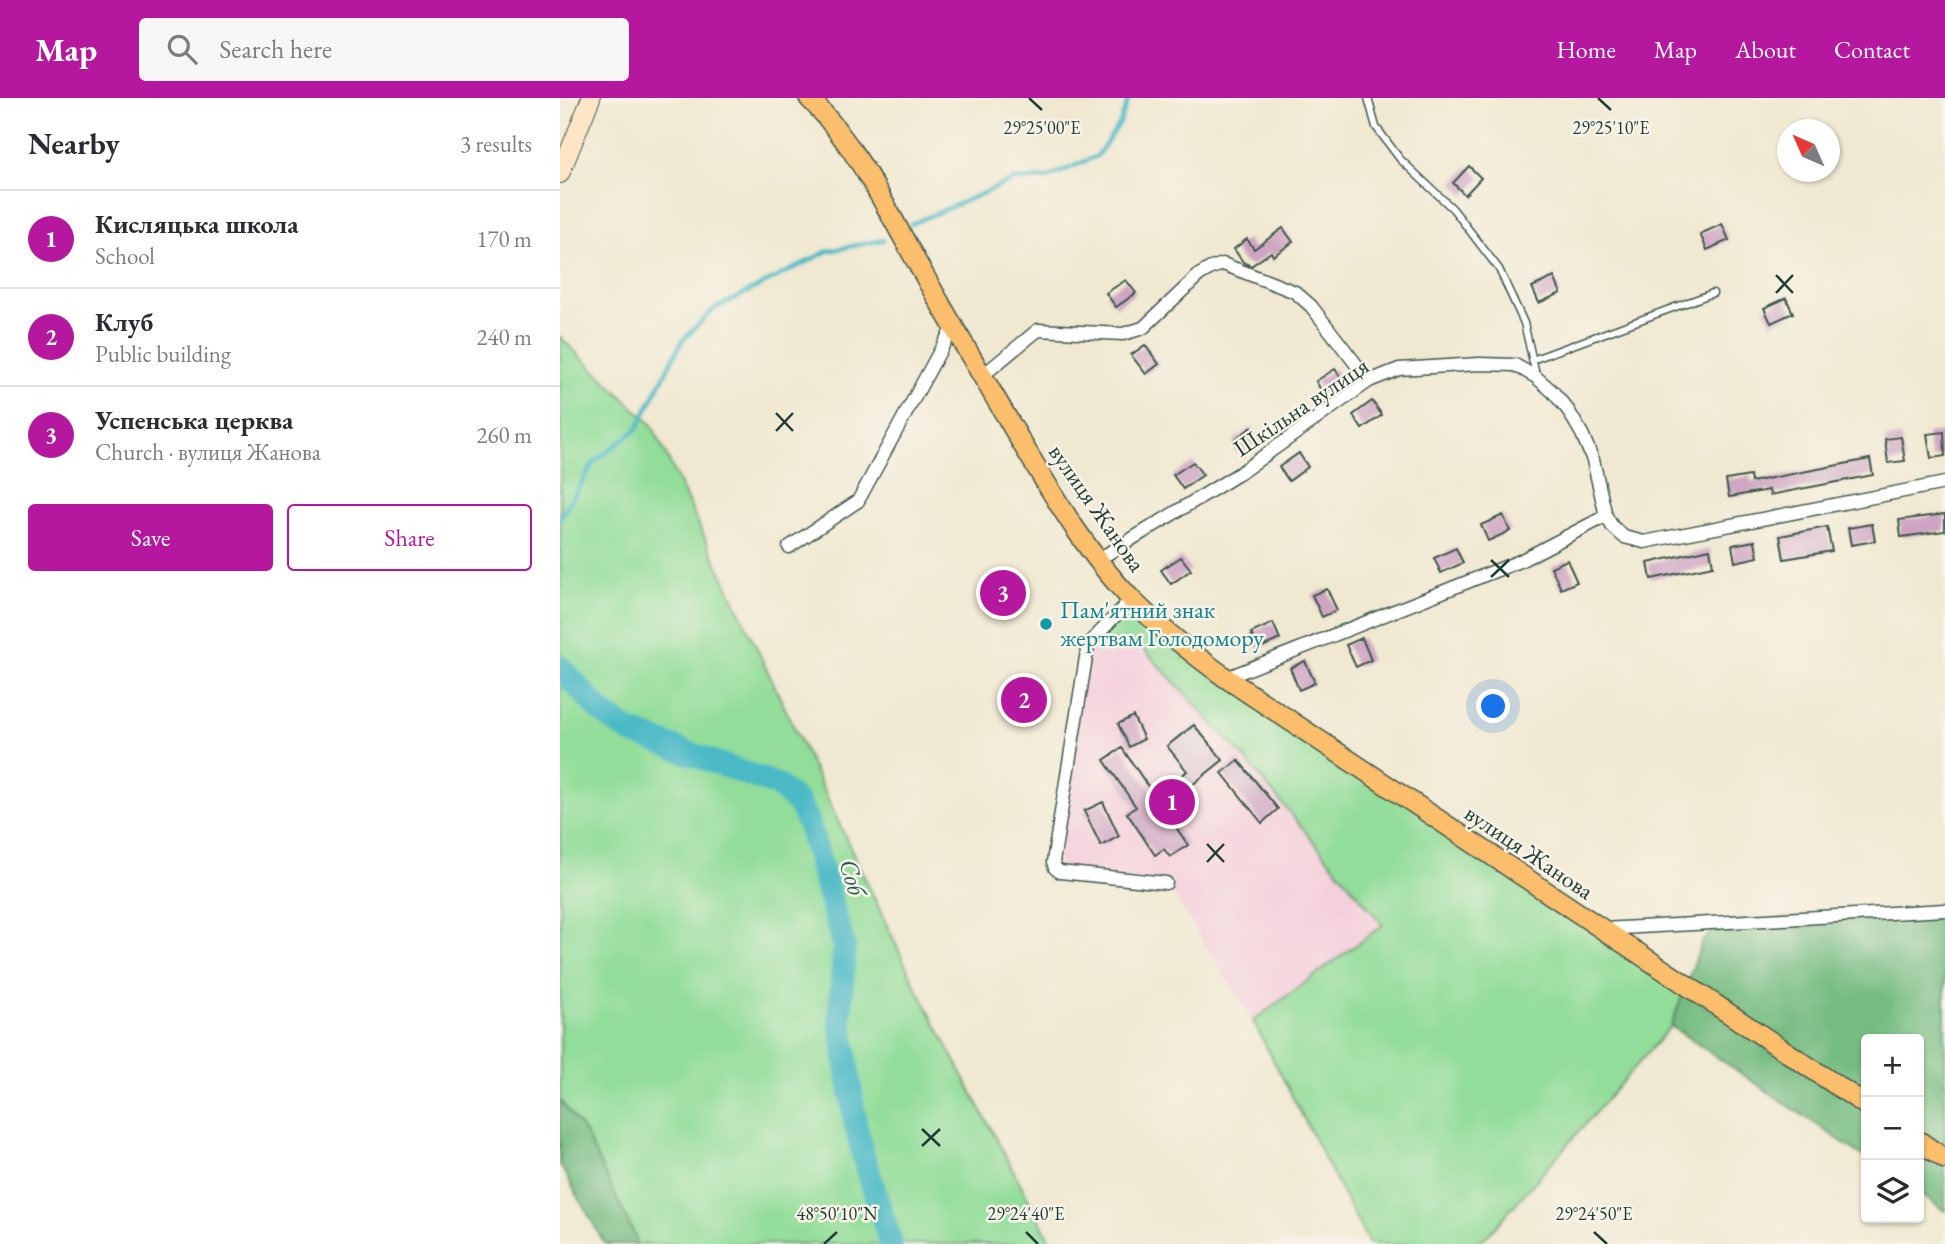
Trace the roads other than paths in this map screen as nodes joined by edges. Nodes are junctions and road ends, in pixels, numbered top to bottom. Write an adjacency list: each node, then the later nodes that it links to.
1 (591, 98): 4 (street)
2 (809, 98): 6 (main road, вулиця Жанова)
3 (1368, 98): 7 (lane)
4 (560, 174)
5 (1713, 293): 7 (lane)
6 (953, 327): 8 (main road, вулиця Жанова); 13 (street)
7 (1532, 359): 9 (lane)
8 (982, 376): 10 (street); 14 (main road, вулиця Жанова)
9 (1536, 377): 10 (street, Шкільна вулиця); 12 (street, Шкільна вулиця)
10 (1369, 381): 14 (street, Шкільна вулиця)
11 (1945, 483): 12 (street)
12 (1606, 516): 16 (street)
13 (789, 547)
14 (1099, 559): 15 (main road, вулиця Жанова)
15 (1131, 599): 16 (main road, вулиця Жанова); 17 (street)
16 (1226, 678): 19 (main road, вулиця Жанова)
17 (1166, 883)
18 (1945, 909): 19 (street)
19 (1602, 929): 20 (main road, вулиця Жанова)
20 (1861, 1102)
21 (1924, 1144): 22 (main road)
22 (1945, 1158)

